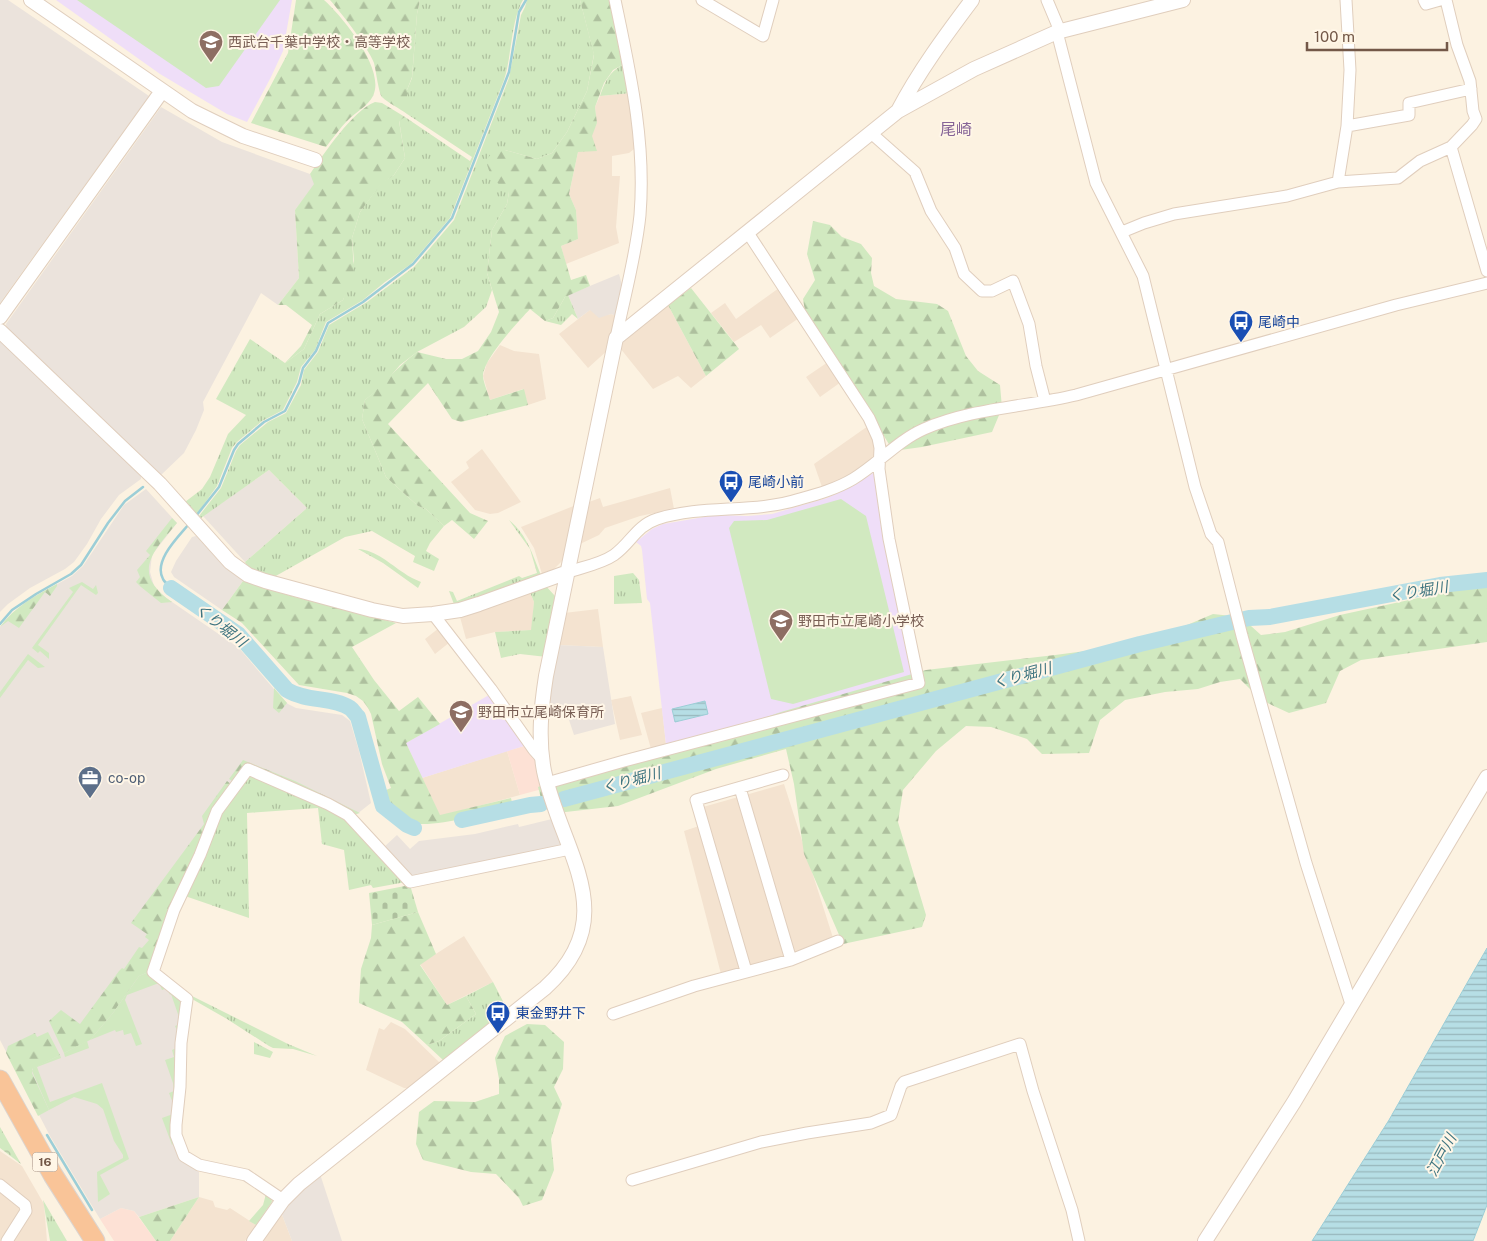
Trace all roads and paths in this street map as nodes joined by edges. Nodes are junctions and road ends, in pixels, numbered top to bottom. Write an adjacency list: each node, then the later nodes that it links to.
1 (30, 0): 14 (street)
2 (616, 0): 28 (street)
3 (702, 0): 4 (street)
4 (773, 0)
5 (972, 0): 15 (street)
6 (1047, 0): 12 (street)
7 (1183, 0): 12 (street)
8 (1346, 0): 17 (street)
9 (1424, 0): 10 (street)
10 (1440, 0)
11 (1446, 0): 13 (street)
12 (1059, 32): 15 (street); 22 (street)
13 (1471, 89): 16 (street); 17 (street)
14 (162, 91): 20 (street); 26 (street)
15 (898, 111): 18 (street)
16 (1482, 119): 19 (street)
17 (1347, 126): 21 (street)
18 (871, 133): 23 (street); 30 (street)
19 (1451, 147): 21 (street); 24 (street)
20 (315, 160)
21 (1338, 182): 22 (street)
22 (1122, 232): 29 (street)
23 (748, 233): 28 (street); 31 (street)
24 (1487, 271)
25 (1487, 283): 29 (street)
26 (0, 317)
27 (0, 331): 33 (street)
28 (616, 338): 32 (street)
29 (1165, 369): 30 (street); 43 (street)
30 (1045, 402): 31 (street)
31 (879, 459): 32 (street); 37 (street)
32 (568, 572): 33 (street); 34 (street)
33 (432, 614): 34 (street)
34 (542, 759): 37 (street)
35 (783, 775): 38 (street)
36 (1487, 777): 43 (street)
37 (548, 787): 39 (street)
38 (740, 788): 41 (street); 42 (street)
39 (570, 849): 49 (street); 49 (street)
40 (838, 942): 41 (street)
41 (790, 960): 42 (street)
42 (746, 971): 44 (street)
43 (1352, 1004): 55 (street)
44 (613, 1014)
45 (0, 1080): 52 (highway, 16)
46 (0, 1107): 51 (highway, 16)
47 (632, 1180): 54 (street)
48 (0, 1185): 50 (street)
49 (283, 1200): 53 (street)
50 (7, 1241)
51 (80, 1241)
52 (95, 1241)
53 (254, 1241)
54 (1079, 1241)
55 (1205, 1241)

